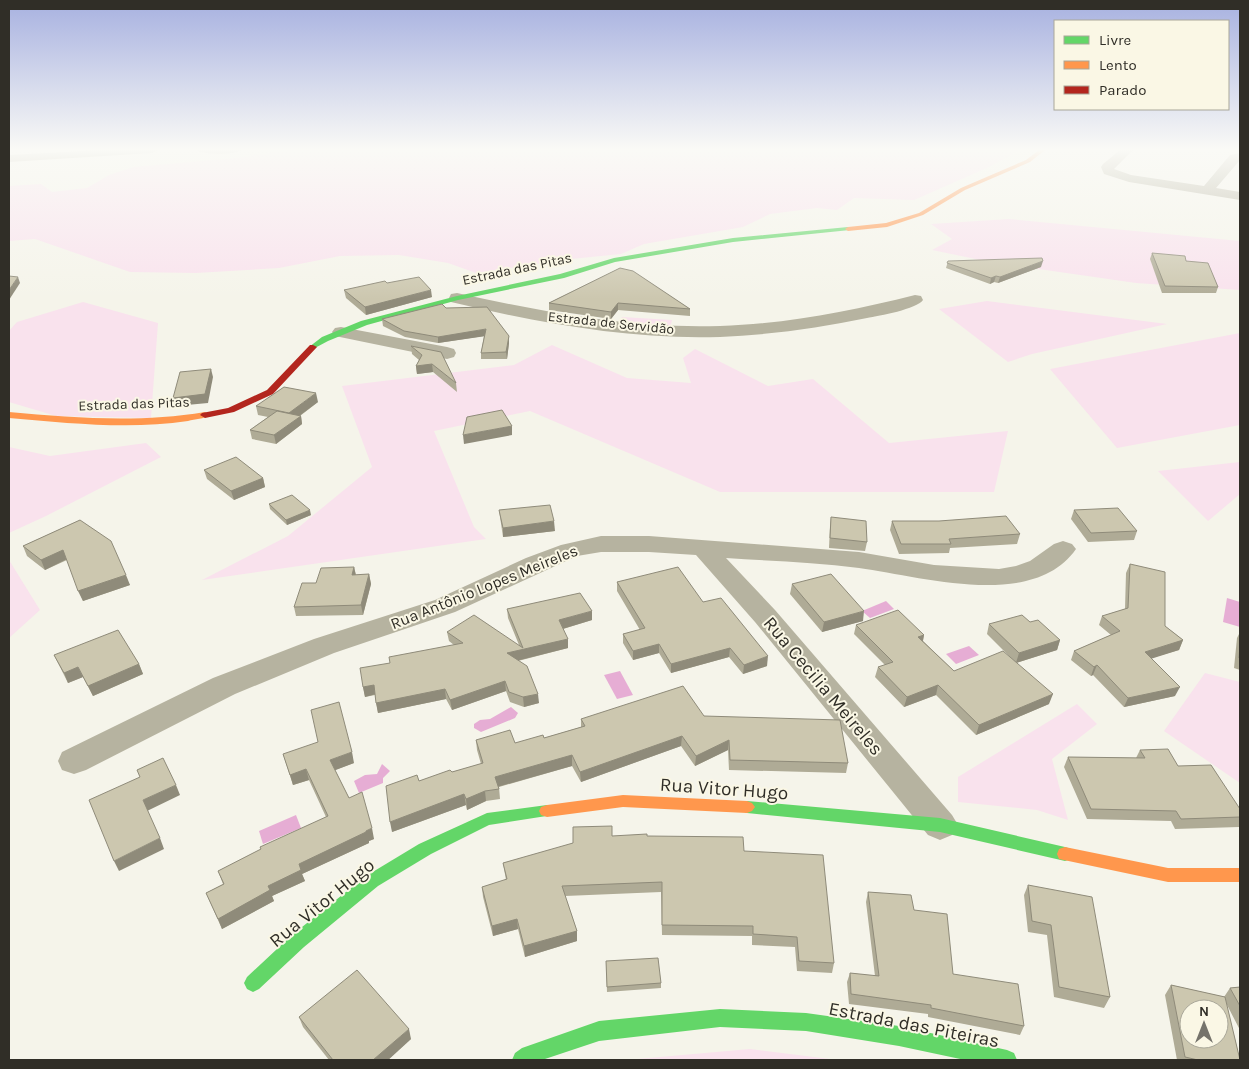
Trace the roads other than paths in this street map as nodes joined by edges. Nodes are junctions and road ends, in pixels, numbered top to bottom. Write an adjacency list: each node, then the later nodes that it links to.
1 (945, 200): 2 (street, Estrada das Pitas)
2 (457, 298): 3 (street, Estrada de Servidão); 4 (street, Estrada das Pitas)
3 (914, 300)
4 (341, 332): 5 (street); 6 (street, Estrada das Pitas)
5 (447, 352)
6 (9, 415)
7 (704, 549): 8 (street, Rua Antônio Lopes Meireles); 9 (street, Rua Antônio Lopes Meireles); 10 (street, Rua Cecilia Meireles)
8 (1063, 549)
9 (74, 761)
10 (940, 825): 11 (street, Rua Vitor Hugo); 12 (street, Rua Vitor Hugo)
11 (1240, 875)
12 (254, 983)
13 (522, 1060): 14 (street, Estrada das Piteiras)
14 (1007, 1060)

